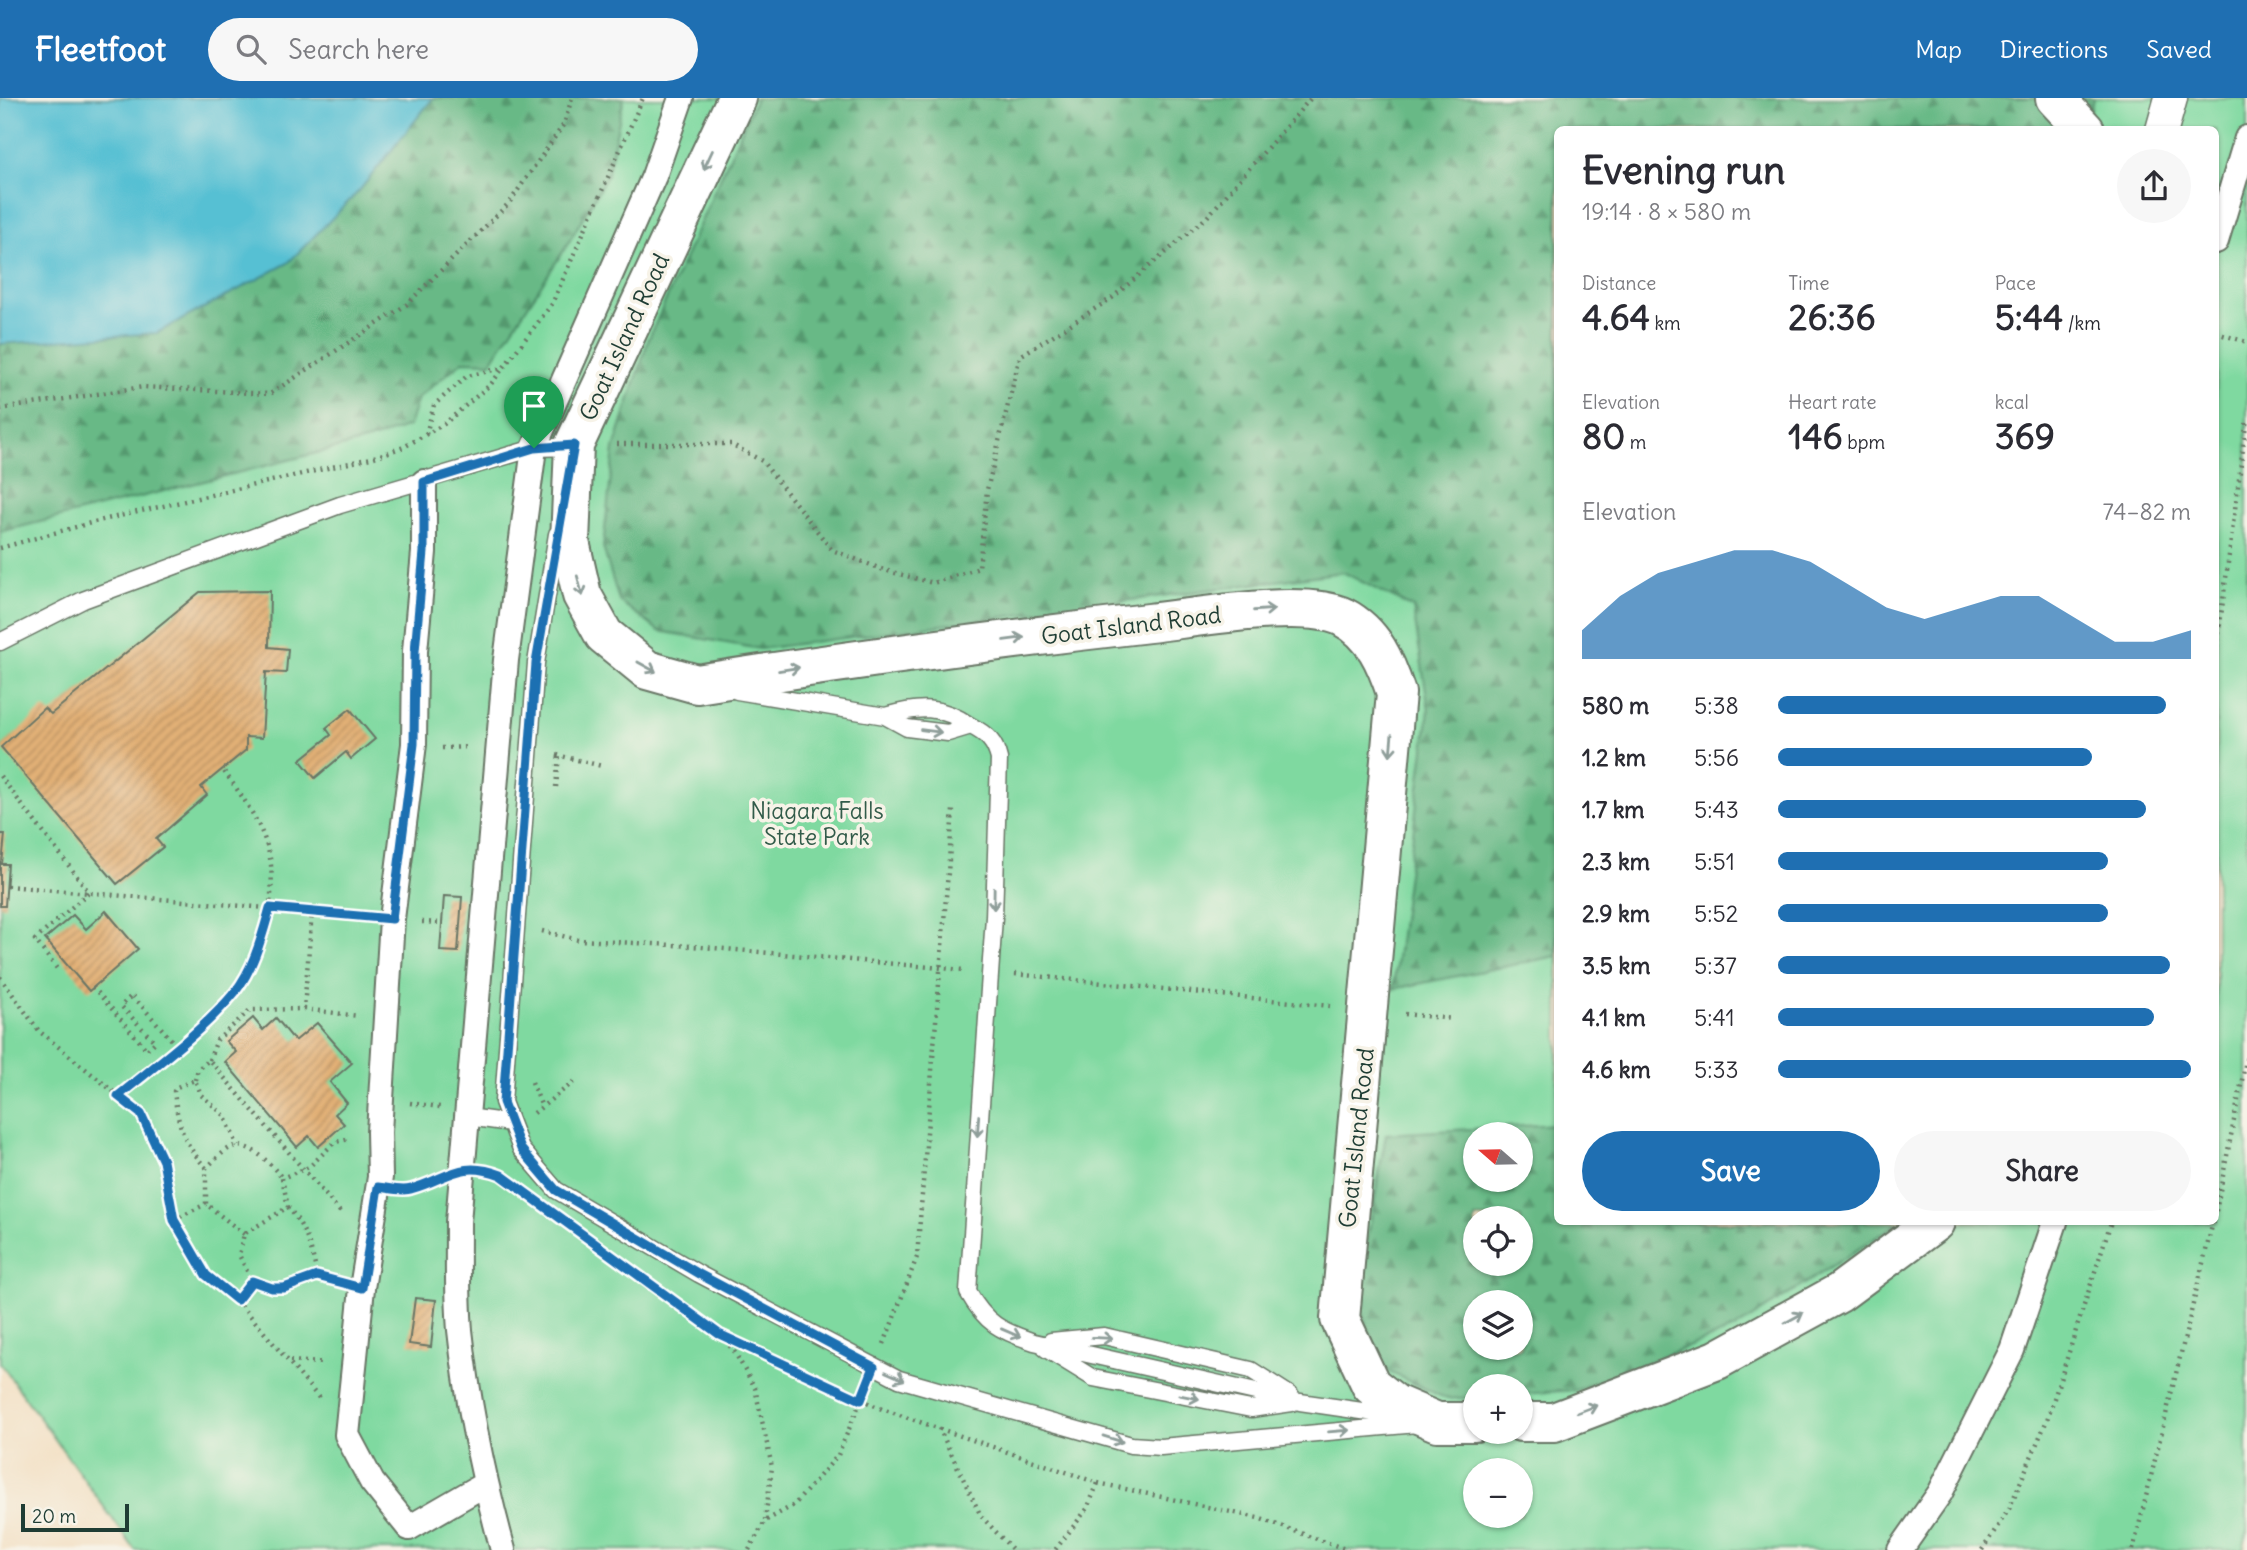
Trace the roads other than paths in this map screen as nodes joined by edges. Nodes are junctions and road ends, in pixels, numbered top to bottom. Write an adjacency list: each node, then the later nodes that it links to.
1 (681, 98): 10 (street)
2 (737, 98): 9 (street, Goat Island Road, one-way to 9)
3 (2055, 98): 5 (street)
4 (2171, 98): 6 (street)
5 (2081, 126)
6 (2163, 126)
7 (2247, 138): 8 (street)
8 (2219, 231)
9 (574, 445): 10 (lane); 13 (street, Goat Island Road, one-way to 13); 15 (lane)
10 (534, 448): 11 (lane); 14 (street)
11 (424, 482): 12 (lane); 21 (street)
12 (0, 642)
13 (697, 684): 18 (lane, one-way to 18); 18 (street, Goat Island Road, one-way to 18)
14 (468, 1117): 15 (lane); 21 (street)
15 (511, 1123): 18 (lane, one-way to 18)
16 (1931, 1225): 20 (street, one-way to 16)
17 (2054, 1225): 23 (street)
18 (1437, 1422): 19 (street, Goat Island Road)
19 (1463, 1422)
20 (1533, 1422)
21 (485, 1484): 22 (street)
22 (503, 1550)
23 (1900, 1550)

